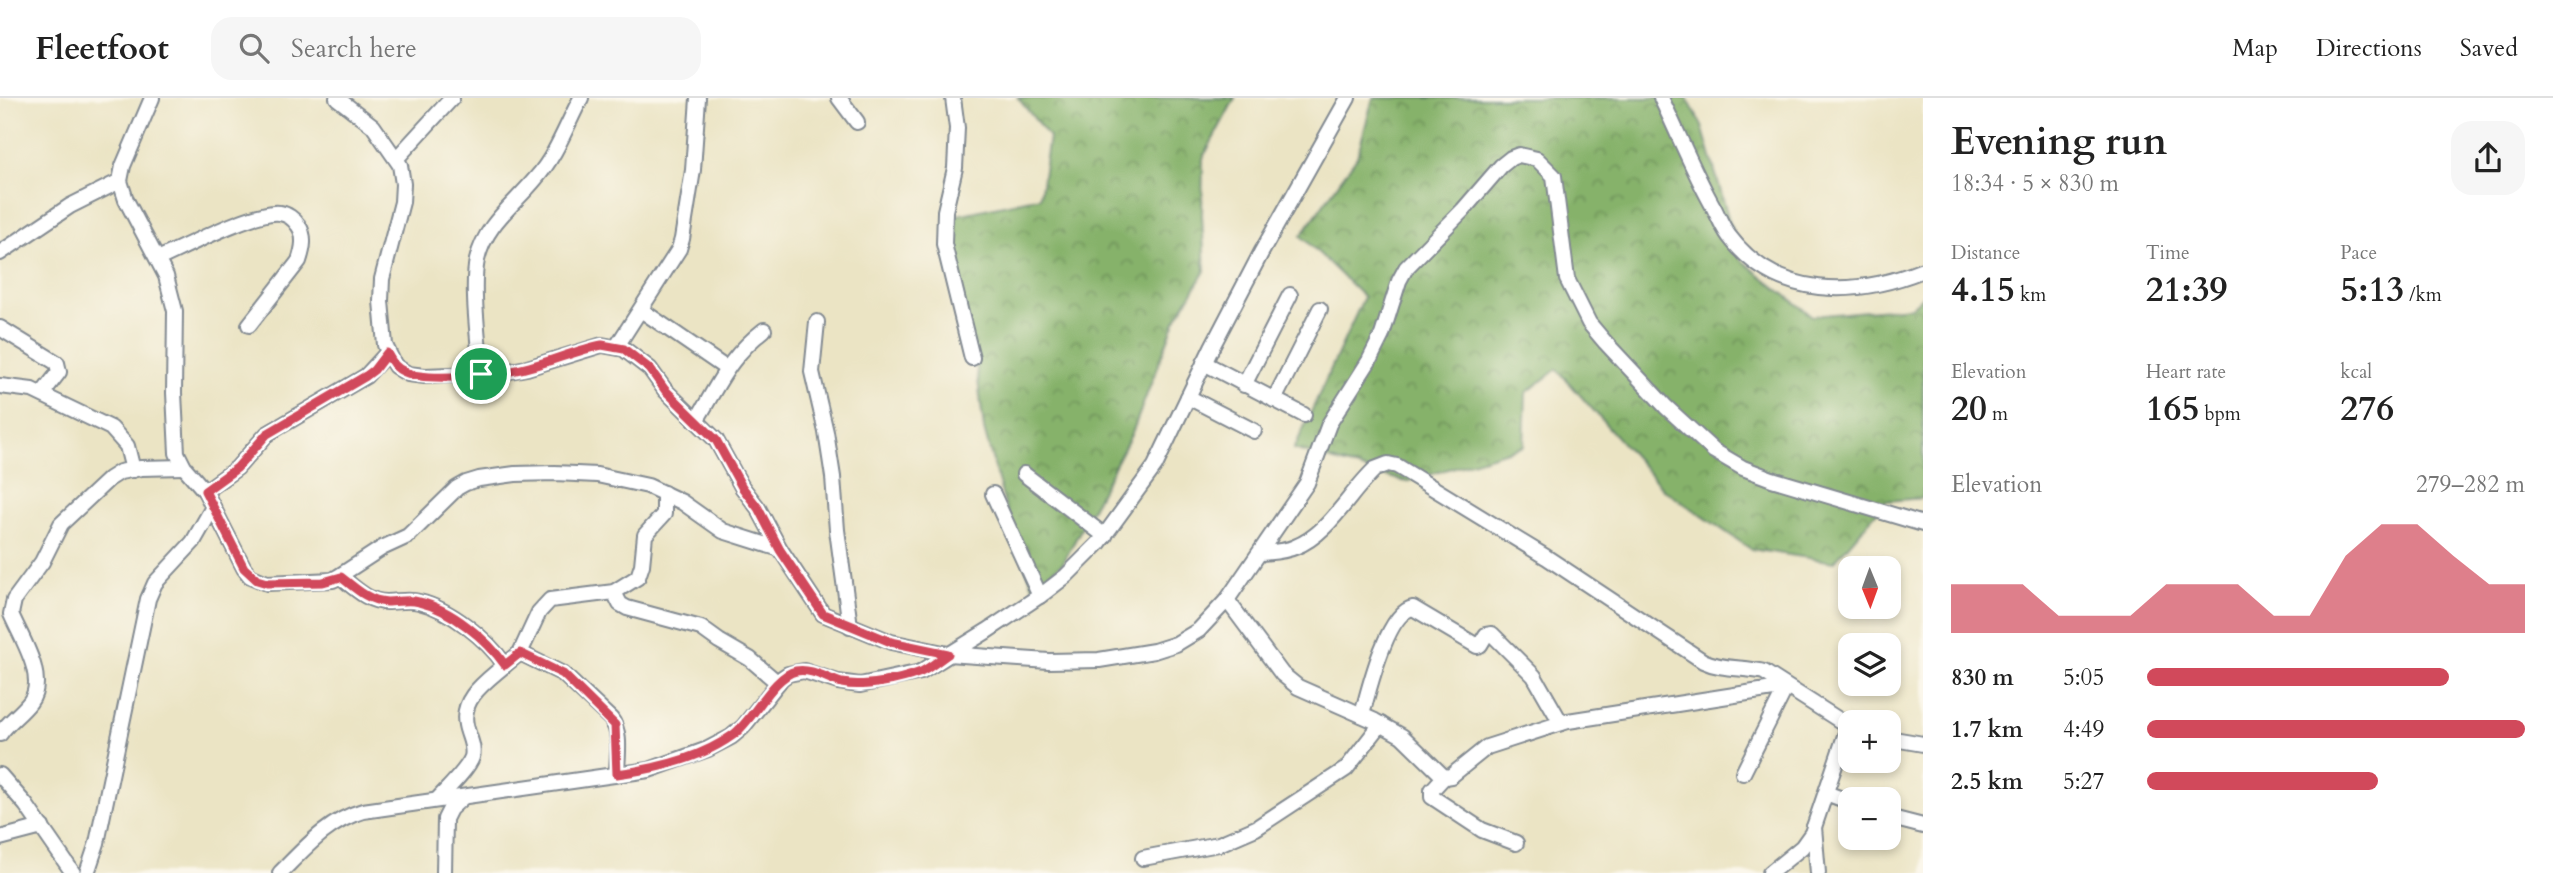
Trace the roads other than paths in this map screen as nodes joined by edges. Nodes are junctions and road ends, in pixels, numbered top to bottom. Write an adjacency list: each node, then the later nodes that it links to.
1 (152, 98): 12 (street)
2 (337, 98): 11 (street)
3 (452, 98): 11 (street)
4 (581, 98): 28 (street)
5 (698, 98): 18 (street)
6 (839, 98): 10 (street)
7 (953, 98): 25 (street)
8 (1348, 98): 26 (street)
9 (1661, 98): 15 (street)
10 (857, 122)
11 (397, 158): 24 (street)
12 (120, 181): 13 (street); 14 (street)
13 (0, 253)
14 (158, 259): 20 (street); 37 (street)
15 (1923, 270)
16 (1290, 295): 29 (street)
17 (1320, 309): 33 (street)
18 (641, 310): 23 (street); 27 (street)
19 (817, 322): 52 (street)
20 (249, 325)
21 (0, 328): 31 (street)
22 (764, 330): 27 (street)
23 (617, 346): 28 (street); 35 (street)
24 (387, 353): 28 (street); 40 (street)
25 (972, 358)
26 (1203, 363): 29 (street); 32 (street)
27 (727, 369): 35 (street)
28 (481, 374)
29 (1244, 385): 33 (street)
30 (0, 386): 31 (street)
31 (42, 394): 38 (street)
32 (1188, 397): 36 (street); 45 (street)
33 (1274, 400): 34 (street)
34 (1304, 415)
35 (696, 421): 46 (street)
36 (1254, 431)
37 (184, 467): 38 (street); 40 (street)
38 (133, 470): 62 (street)
39 (1024, 474): 45 (street)
40 (205, 491): 43 (street)
41 (664, 494): 46 (street); 48 (street); 49 (street)
42 (993, 494): 50 (street)
43 (213, 507): 48 (street); 82 (street)
44 (1923, 524): 47 (street)
45 (1105, 536): 50 (street)
46 (780, 550): 52 (street)
47 (1261, 553): 51 (street); 57 (street)
48 (341, 577): 55 (street)
49 (614, 592): 53 (street); 56 (street)
50 (1040, 596): 54 (street)
51 (1227, 600): 54 (street); 58 (street)
52 (850, 626): 54 (street)
53 (520, 653): 55 (street); 67 (street)
54 (948, 654): 56 (street)
55 (505, 665): 73 (street)
56 (778, 683): 67 (street)
57 (1786, 687): 59 (street); 60 (street); 66 (street)
58 (1362, 715): 60 (street); 61 (street)
59 (1838, 720)
60 (1561, 723): 69 (street)
61 (1381, 724): 69 (street); 80 (street)
62 (0, 734)
63 (1901, 740): 64 (street)
64 (1923, 744)
65 (1838, 759): 70 (street)
66 (1743, 772)
67 (617, 774): 71 (street)
68 (0, 775): 76 (street)
69 (1444, 778): 79 (street)
70 (1826, 793): 72 (street); 77 (street)
71 (463, 797): 73 (street); 84 (street)
72 (1838, 798)
73 (438, 799): 83 (street)
74 (1901, 820): 75 (street)
75 (1923, 826)
76 (42, 827): 78 (street); 81 (street)
77 (1814, 827): 85 (street); 86 (street)
78 (0, 838)
79 (1516, 843)
80 (1143, 858)
81 (73, 873)
82 (87, 873)
83 (280, 873)
84 (444, 873)
85 (1770, 873)
86 (1818, 873)

